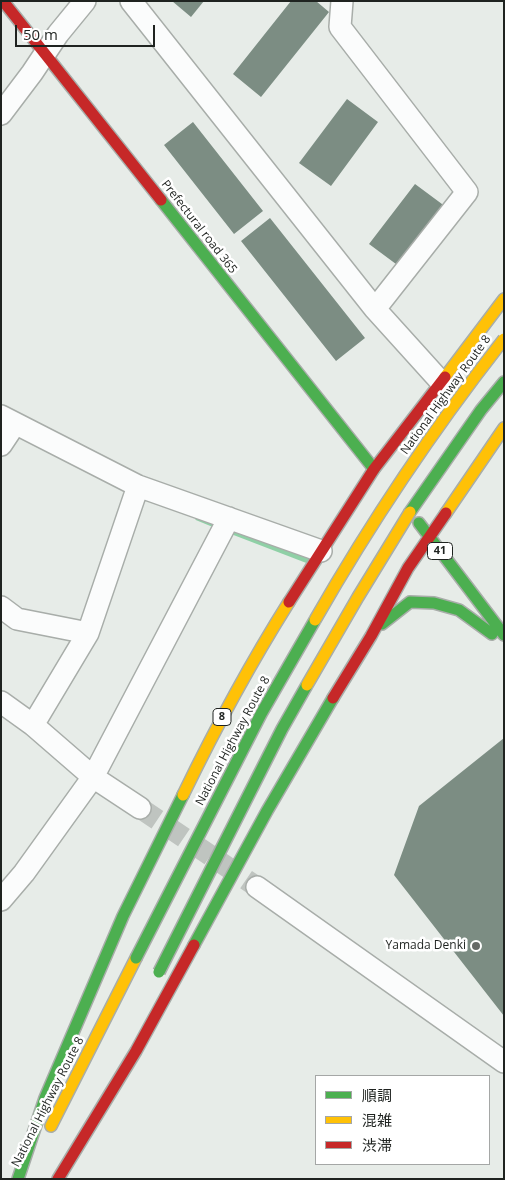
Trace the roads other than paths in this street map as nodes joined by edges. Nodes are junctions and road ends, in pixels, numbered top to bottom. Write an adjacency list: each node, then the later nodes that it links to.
1 (3, 1): 5 (main road, Prefectural road 365)
2 (85, 1): 5 (street)
3 (131, 1): 8 (street)
4 (342, 1): 8 (street)
5 (44, 54): 6 (street); 16 (main road, Prefectural road 365)
6 (1, 114)
7 (504, 299): 10 (main road, 8)
8 (375, 309): 10 (street)
9 (504, 339): 36 (main road, National Highway Route 8, bridge)
10 (440, 382): 16 (main road, 8)
11 (504, 382): 32 (main road, bridge)
12 (8, 420): 14 (street); 17 (street)
13 (504, 428): 15 (main road)
14 (1, 445)
15 (496, 455): 19 (main road)
16 (380, 477): 19 (main road, 41); 20 (main road, 8)
17 (138, 486): 18 (street); 22 (street)
18 (229, 518): 20 (street); 28 (street)
19 (430, 536): 23 (main road); 24 (main road, 41)
20 (321, 551): 35 (main road, 8)
21 (1, 607): 22 (street)
22 (88, 632): 27 (street)
23 (371, 636): 25 (main road); 38 (main road)
24 (504, 636)
25 (504, 642)
26 (1, 702): 27 (street)
27 (33, 725): 28 (street)
28 (93, 777): 29 (street); 31 (street)
29 (140, 808)
30 (257, 887): 33 (street)
31 (1, 900)
32 (157, 976)
33 (504, 1062)
34 (99, 1090): 37 (main road)
35 (18, 1179)
36 (25, 1179)
37 (54, 1179)
38 (58, 1179)

